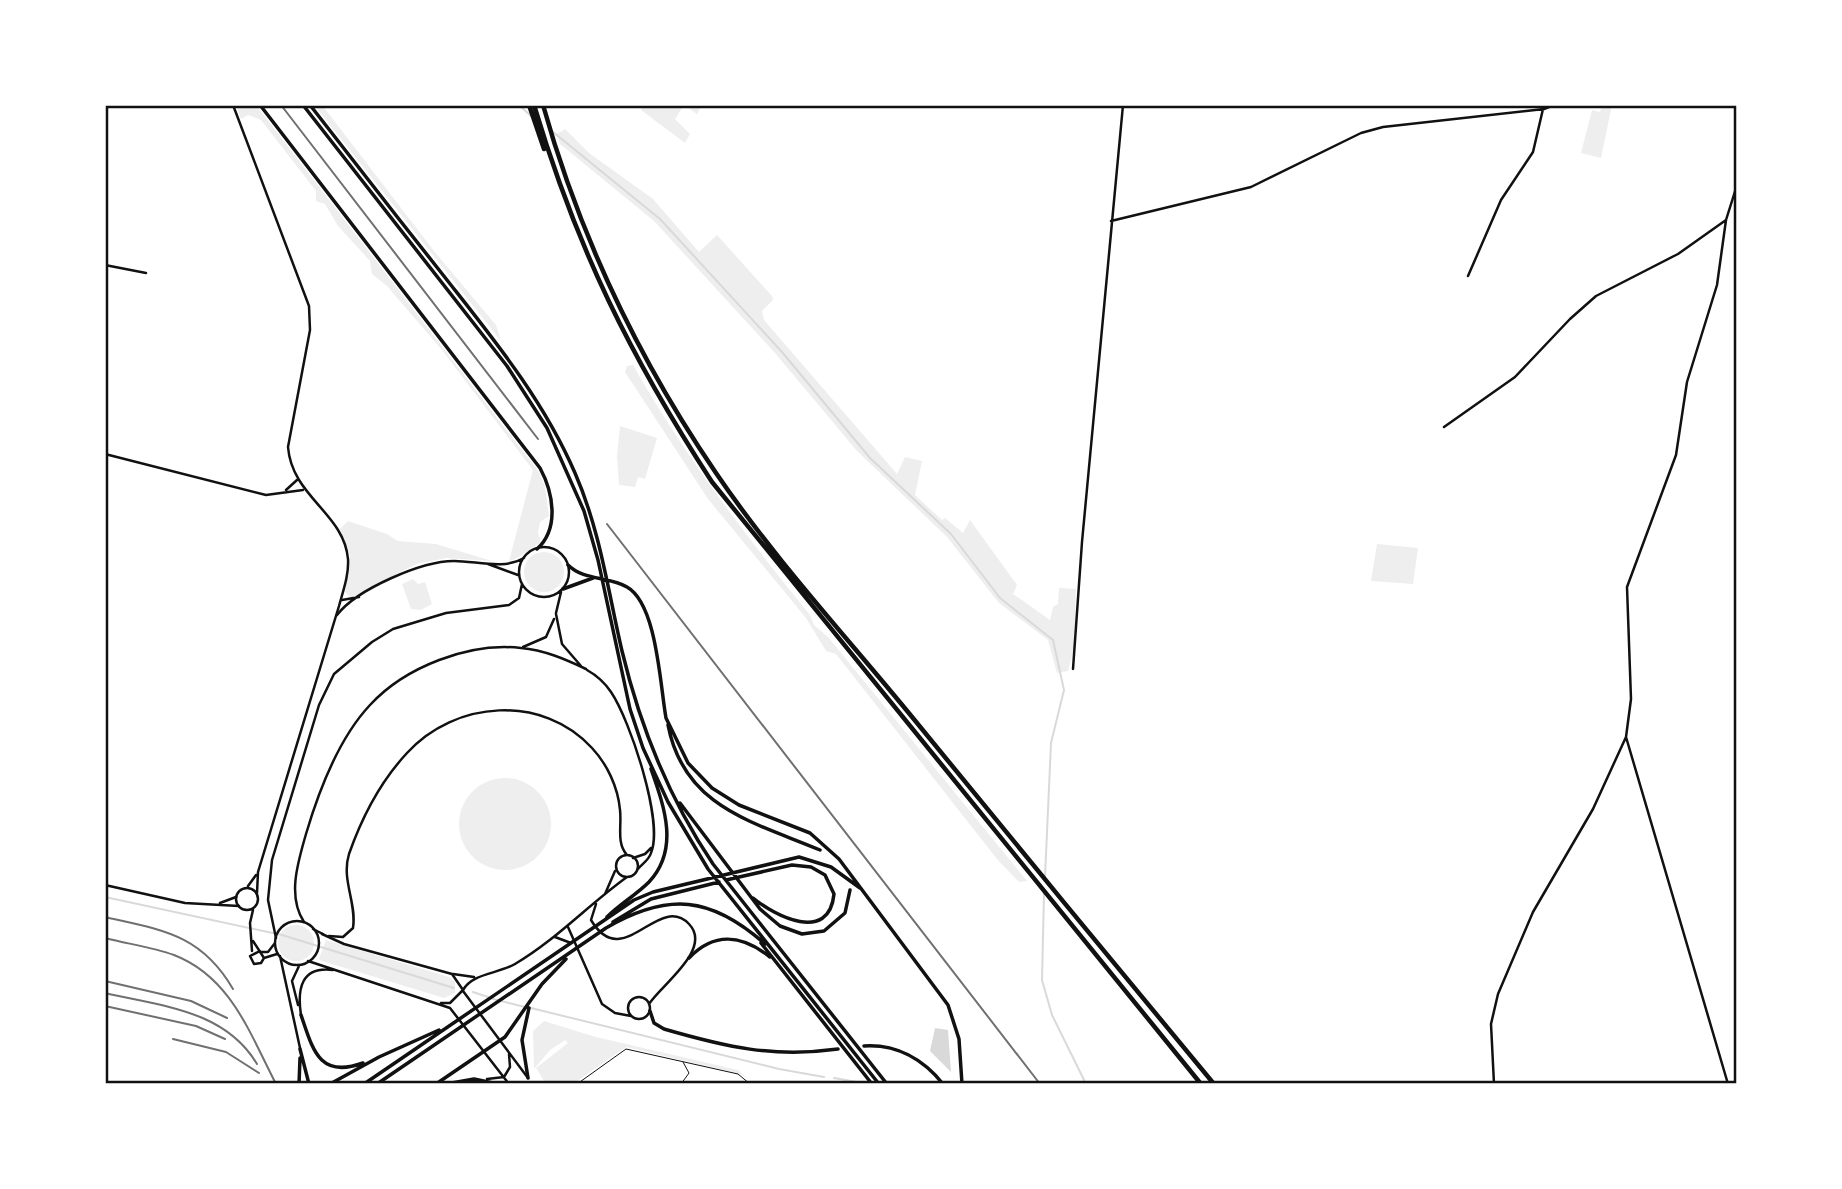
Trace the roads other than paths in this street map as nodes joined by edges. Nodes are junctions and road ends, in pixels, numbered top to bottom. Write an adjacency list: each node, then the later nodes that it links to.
1 (233, 105): 18 (street)
2 (260, 105): 21 (highway)
3 (303, 105): 41 (highway)
4 (310, 105): 42 (highway)
5 (531, 105): 124 (highway)
6 (542, 105): 125 (highway)
7 (1123, 105): 12 (street)
8 (1554, 105): 9 (street)
9 (1543, 109): 12 (street); 15 (street)
10 (1737, 185): 11 (street)
11 (1727, 220): 16 (street); 40 (street)
12 (1111, 222): 38 (street)
13 (105, 265): 14 (street)
14 (146, 273)
15 (1468, 276)
16 (1444, 427)
17 (105, 454): 20 (street)
18 (297, 480): 19 (street); 20 (street)
19 (303, 490): 20 (street); 29 (street)
20 (283, 492)
21 (537, 549): 22 (street); 24 (street)
22 (524, 558): 23 (street); 25 (street)
23 (482, 562): 25 (street); 30 (street)
24 (568, 565): 26 (highway); 28 (street)
25 (520, 576): 27 (street)
26 (595, 578): 28 (highway); 39 (highway)
27 (523, 584): 28 (street); 70 (street)
28 (563, 589): 34 (street)
29 (343, 591): 31 (street); 32 (street)
30 (362, 596): 31 (street); 33 (street)
31 (348, 598): 32 (street)
32 (340, 601): 33 (street); 35 (street)
33 (346, 606): 35 (street)
34 (556, 614): 36 (street); 37 (street)
35 (335, 617): 49 (street)
36 (519, 647): 37 (street); 63 (street)
37 (586, 669): 43 (street)
38 (1073, 669)
39 (666, 718): 44 (highway); 53 (highway)
40 (1626, 737): 126 (street); 127 (street)
41 (643, 748): 64 (highway); 79 (highway)
42 (667, 782): 58 (highway); 121 (highway)
43 (653, 845): 46 (street); 48 (street)
44 (820, 850)
45 (627, 856): 46 (street); 47 (street); 71 (street)
46 (633, 858): 48 (street)
47 (616, 868): 50 (street); 56 (street)
48 (637, 870): 50 (street)
49 (258, 872): 52 (street); 55 (street)
50 (627, 877): 56 (street)
51 (105, 886): 59 (street)
52 (247, 888): 55 (street); 57 (street)
53 (860, 888): 64 (highway); 123 (highway)
54 (850, 890): 58 (highway)
55 (257, 893): 61 (street)
56 (604, 896): 60 (street)
57 (236, 897): 59 (street); 62 (street)
58 (753, 898): 67 (highway)
59 (217, 904): 62 (street)
60 (596, 904): 66 (street); 82 (street)
61 (255, 907): 62 (street); 65 (street)
62 (241, 908): 65 (street)
63 (304, 922): 68 (street); 70 (street)
64 (601, 922): 96 (highway)
65 (250, 923): 73 (street)
66 (568, 927): 72 (street); 75 (street)
67 (606, 928): 69 (highway); 78 (highway)
68 (313, 929): 71 (street); 83 (street)
69 (748, 929): 79 (highway); 84 (highway)
70 (277, 931): 74 (street)
71 (321, 934): 87 (street)
72 (555, 937): 75 (street); 88 (street)
73 (253, 940): 76 (street); 77 (street)
74 (275, 943): 76 (street); 80 (street)
75 (573, 944): 95 (street)
76 (260, 952): 77 (street); 81 (street)
77 (251, 953): 81 (street)
78 (572, 953): 93 (highway); 110 (highway)
79 (774, 953): 120 (highway)
80 (279, 955): 81 (street); 85 (street); 98 (street)
81 (264, 958)
82 (689, 958): 84 (highway); 91 (street)
83 (308, 961): 85 (street); 86 (street)
84 (777, 962): 119 (highway)
85 (301, 964): 94 (street)
86 (338, 971): 90 (street); 94 (street)
87 (452, 974): 88 (street); 89 (street)
88 (478, 978): 89 (street)
89 (463, 990): 90 (street); 100 (street)
90 (437, 1002): 103 (street)
91 (649, 1004): 92 (street); 95 (street)
92 (650, 1011): 95 (street); 99 (highway)
93 (525, 1014): 104 (highway); 111 (highway)
94 (301, 1015): 101 (highway)
95 (631, 1016)
96 (448, 1026): 101 (highway); 109 (highway)
97 (864, 1046): 122 (highway)
98 (300, 1049): 106 (highway); 107 (highway)
99 (838, 1049)
100 (509, 1053): 103 (street); 104 (street)
101 (379, 1057): 108 (highway)
102 (681, 1061): 116 (lane); 117 (lane); 118 (lane)
103 (504, 1077): 105 (street); 114 (street)
104 (528, 1078): 115 (street)
105 (487, 1079): 112 (highway); 113 (highway)
106 (299, 1084)
107 (309, 1084)
108 (330, 1084)
109 (364, 1084)
110 (377, 1084)
111 (436, 1084)
112 (446, 1084)
113 (498, 1084)
114 (509, 1084)
115 (531, 1084)
116 (577, 1084)
117 (681, 1084)
118 (750, 1084)
119 (872, 1084)
120 (879, 1084)
121 (887, 1084)
122 (943, 1084)
123 (962, 1084)
124 (1201, 1084)
125 (1215, 1084)
126 (1494, 1084)
127 (1728, 1084)

